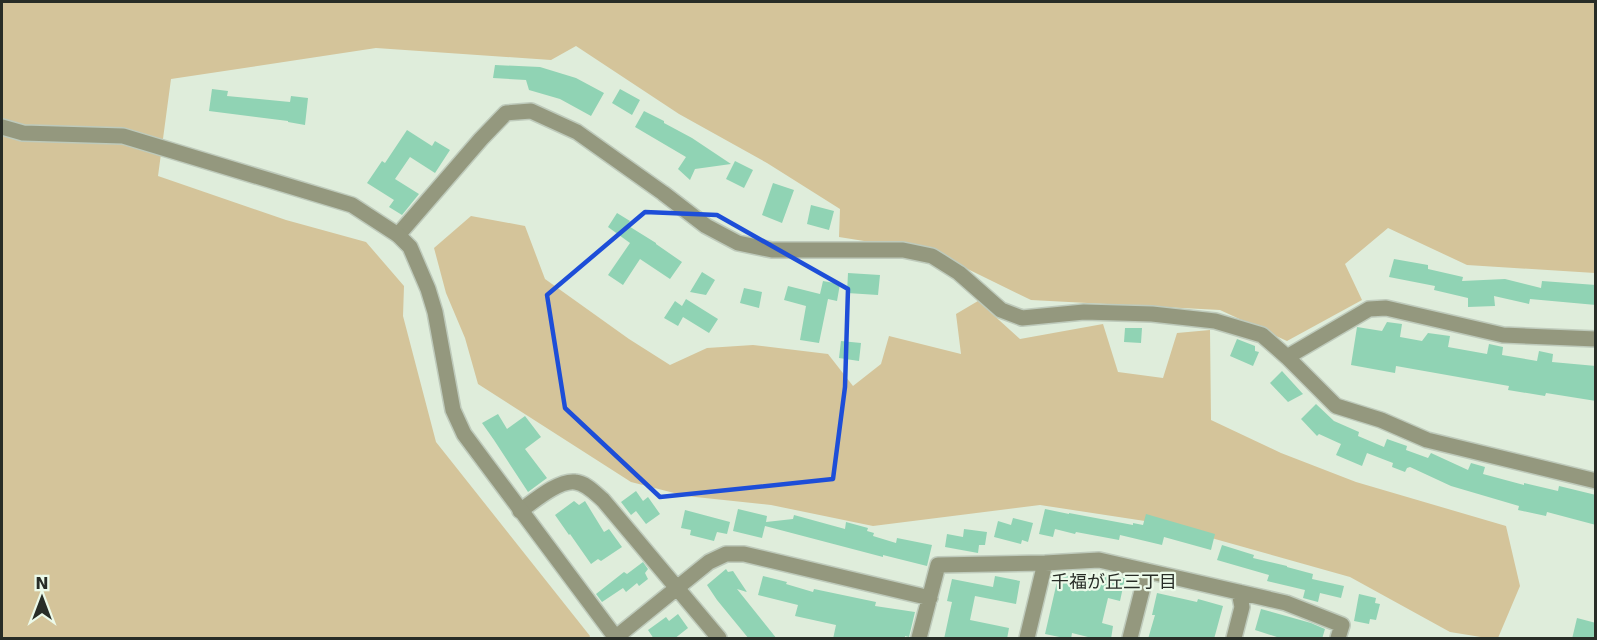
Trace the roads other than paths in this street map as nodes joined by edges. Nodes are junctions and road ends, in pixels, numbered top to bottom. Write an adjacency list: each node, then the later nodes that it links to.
1 (2, 127): 2 (street)
2 (398, 235): 4 (street); 6 (street)
3 (1596, 339): 4 (street)
4 (1287, 357): 5 (street)
5 (1596, 481)
6 (520, 511): 9 (street); 12 (street)
7 (1045, 563): 8 (street); 11 (street); 16 (street)
8 (1146, 571): 10 (street); 17 (street)
9 (676, 588): 11 (street); 12 (street); 14 (street)
10 (1239, 592): 13 (street); 18 (street)
11 (930, 598): 15 (street)
12 (615, 638)
13 (1339, 638)
14 (718, 639)
15 (919, 639)
16 (1026, 639)
17 (1130, 639)
18 (1234, 639)

